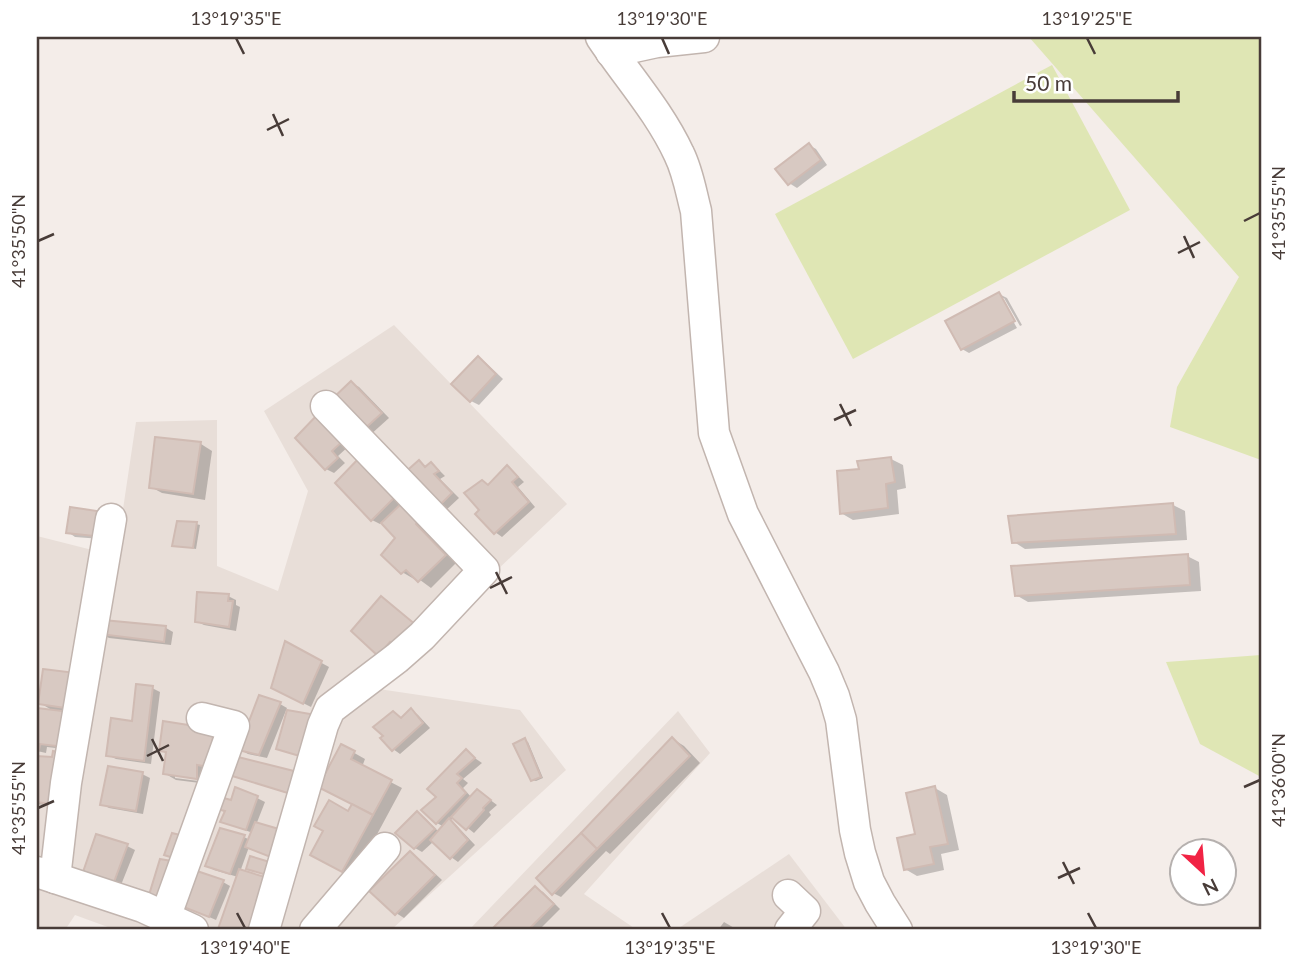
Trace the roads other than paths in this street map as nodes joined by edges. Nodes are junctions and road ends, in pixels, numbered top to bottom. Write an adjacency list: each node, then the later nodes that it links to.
1 (705, 37): 2 (street)
2 (606, 44): 14 (street)
3 (326, 405): 11 (street)
4 (111, 519): 7 (street)
5 (202, 718): 9 (street)
6 (385, 848): 12 (street)
7 (46, 875): 9 (street)
8 (788, 895): 13 (street)
9 (165, 918): 10 (street)
10 (193, 930)
11 (264, 930)
12 (315, 930)
13 (790, 930)
14 (897, 930)

